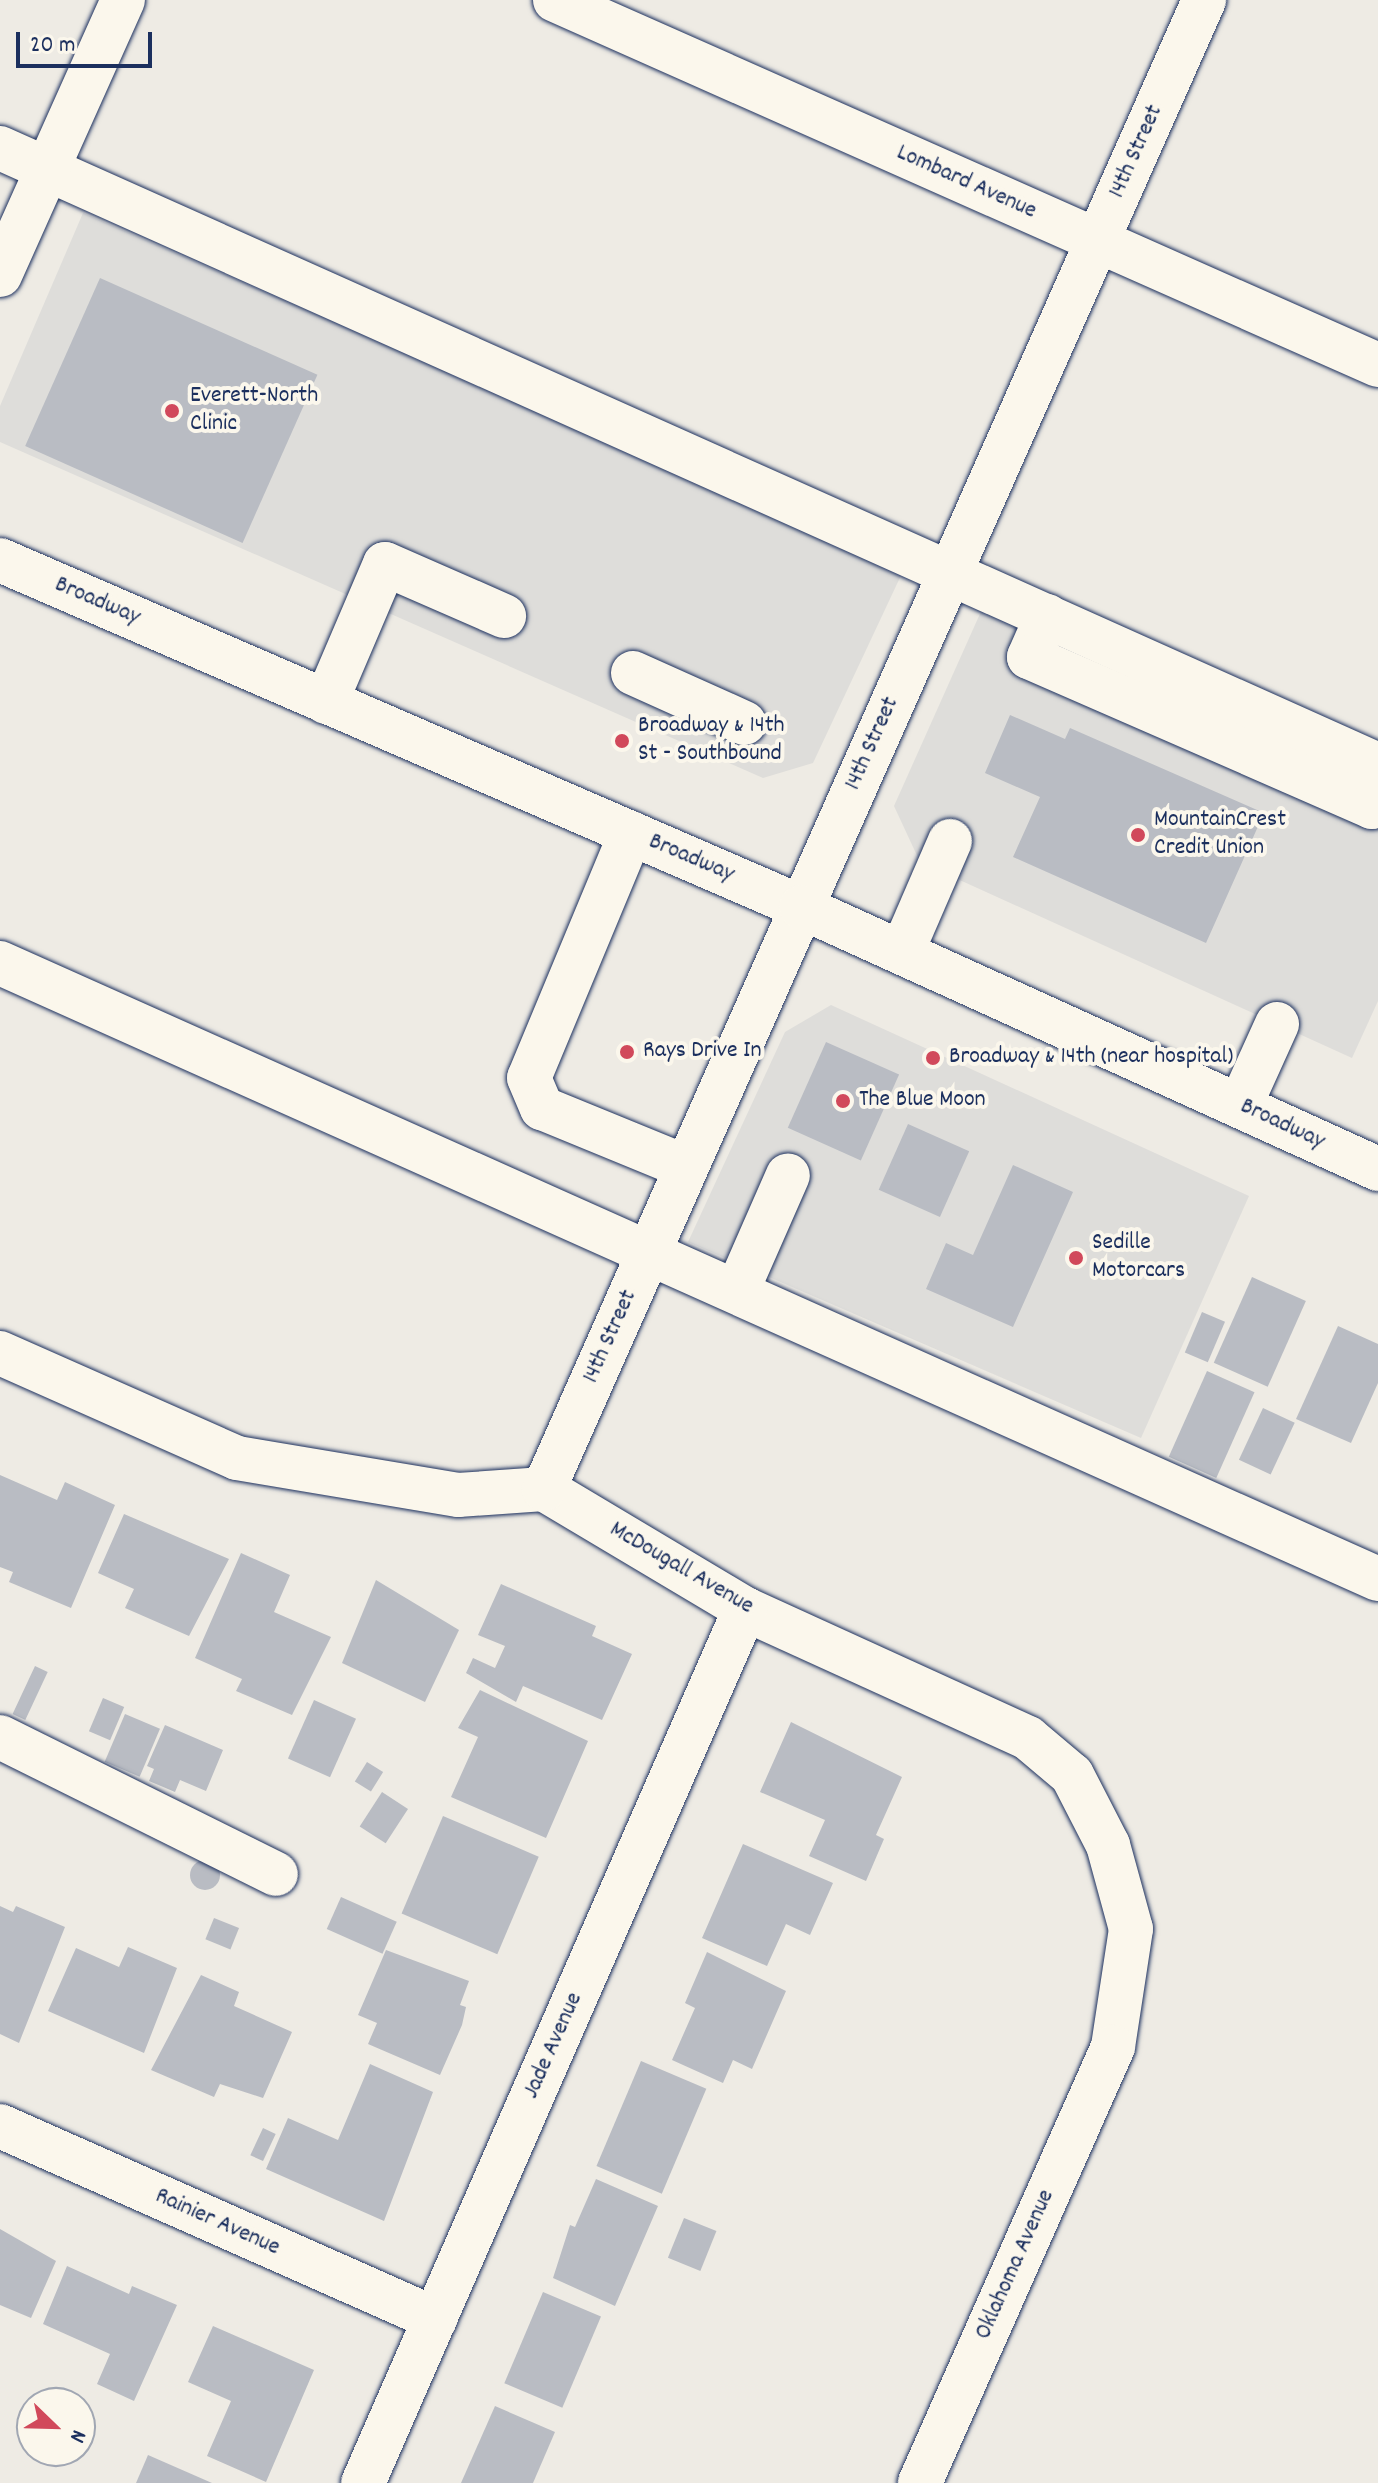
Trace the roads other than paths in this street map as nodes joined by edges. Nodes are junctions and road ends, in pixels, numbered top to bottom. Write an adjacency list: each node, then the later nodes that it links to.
1 (123, 0): 5 (street)
2 (555, 0): 6 (street, Lombard Avenue)
3 (1204, 0): 6 (street, 14th Street)
4 (0, 148): 5 (street)
5 (47, 169): 7 (street); 10 (street)
6 (1097, 241): 8 (street, Lombard Avenue); 10 (street, 14th Street)
7 (4, 254)
8 (1378, 365)
9 (0, 560): 14 (street, Broadway)
10 (949, 573): 12 (street); 19 (street, 14th Street)
11 (504, 616): 14 (street)
12 (1047, 616): 16 (street); 16 (street)
13 (633, 673): 15 (street)
14 (326, 702): 17 (street, Broadway)
15 (744, 723)
16 (1376, 789)
17 (631, 833): 19 (street, Broadway); 24 (street)
18 (950, 841): 20 (street)
19 (801, 907): 20 (street, Broadway); 24 (street, 14th Street)
20 (902, 952): 23 (street, Broadway)
21 (0, 963): 27 (street)
22 (1277, 1024): 23 (street)
23 (1240, 1106): 25 (street, Broadway)
24 (686, 1167): 27 (street, 14th Street)
25 (1378, 1169)
26 (788, 1175): 28 (street)
27 (649, 1253): 28 (street); 30 (street, 14th Street)
28 (738, 1289): 31 (street)
29 (0, 1353): 30 (street)
30 (544, 1489): 32 (street, McDougall Avenue)
31 (1378, 1579)
32 (745, 1609): 35 (street, McDougall Avenue); 37 (street, Jade Avenue)
33 (0, 1737): 34 (street)
34 (276, 1874)
35 (1113, 2047): 39 (street, Oklahoma Avenue)
36 (0, 2126): 37 (street, Rainier Avenue)
37 (435, 2319): 38 (street, Jade Avenue)
38 (363, 2483)
39 (920, 2483)

